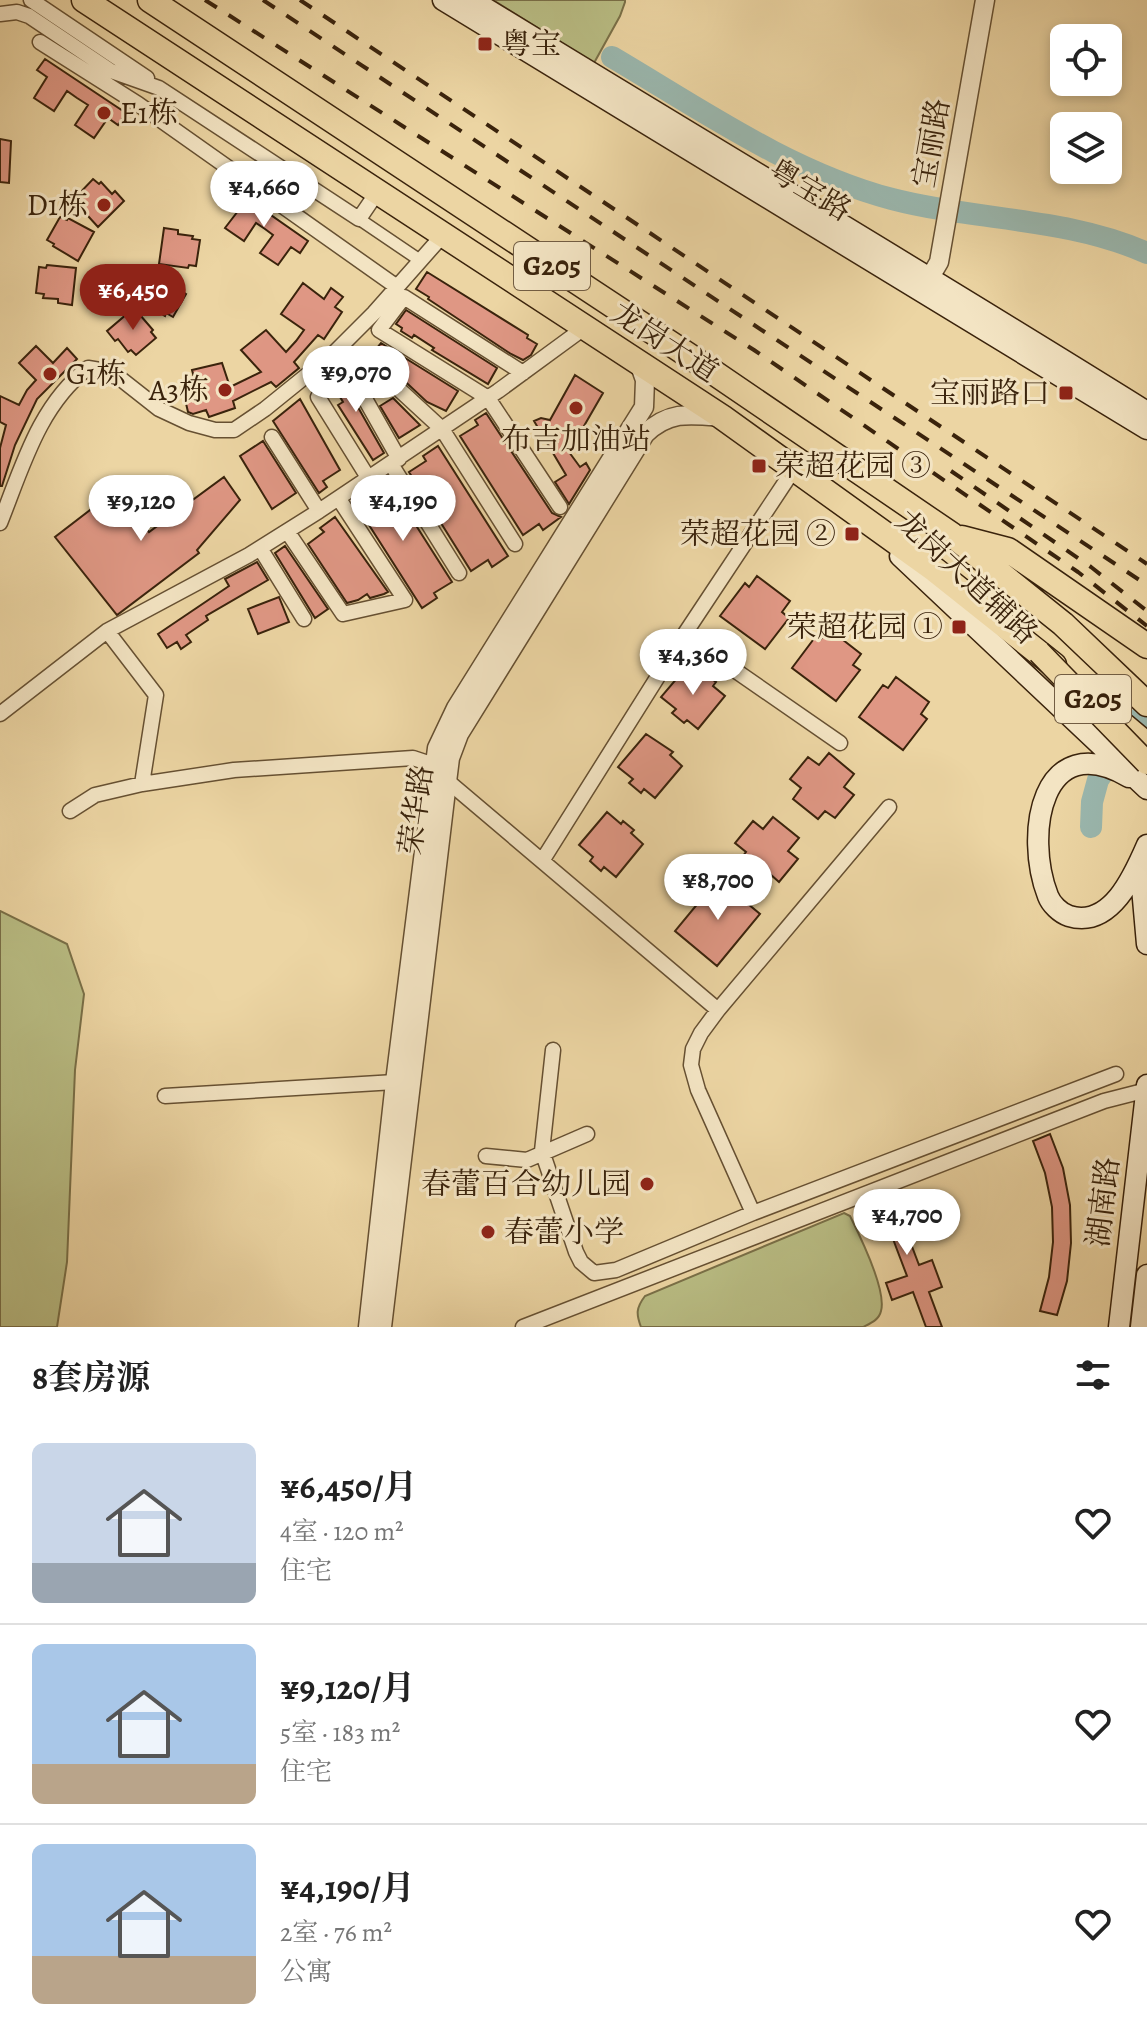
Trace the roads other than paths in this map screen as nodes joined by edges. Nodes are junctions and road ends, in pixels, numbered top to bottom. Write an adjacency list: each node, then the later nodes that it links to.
1 (31, 0): 9 (street)
2 (84, 0): 10 (highway, 龙岗大道 / G205)
3 (150, 0): 35 (highway, 龙岗大道 / G205)
4 (443, 0): 14 (main road, 粤宝路)
5 (472, 0): 14 (main road, 粤宝路)
6 (985, 0): 14 (street, 宝丽路)
7 (0, 14): 9 (street)
8 (40, 42): 15 (street)
9 (159, 88): 11 (street)
10 (378, 191): 11 (street); 12 (highway, 龙岗大道 / G205)
11 (359, 219): 13 (street)
12 (443, 235): 13 (street); 16 (highway, 龙岗大道 / G205)
13 (421, 261): 15 (street)
14 (925, 284): 21 (main road, 粤宝路); 24 (main road, 粤宝路)
15 (397, 287): 33 (street)
16 (584, 328): 17 (highway, 龙岗大道 / G205); 18 (street)
17 (639, 363): 22 (highway, 龙岗大道 / G205); 48 (street, 荣华路)
18 (523, 373): 20 (street); 20 (street)
19 (318, 397): 28 (street)
20 (488, 398): 23 (street); 30 (street)
21 (1147, 412)
22 (722, 417): 27 (highway, 龙岗大道 / G205); 48 (street, 荣华路)
23 (442, 429): 26 (street); 26 (street); 36 (street)
24 (1147, 429)
25 (272, 437): 32 (street)
26 (395, 461): 28 (street); 38 (street)
27 (794, 469): 31 (highway, 龙岗大道 / G205); 41 (street)
28 (369, 479): 29 (street)
29 (339, 499): 32 (street); 34 (street)
30 (560, 507)
31 (851, 510): 43 (highway, 龙岗大道 / G205); 49 (main road, 龙岗大道辅路)
32 (319, 511): 34 (street)
33 (0, 523)
34 (287, 531): 37 (street)
35 (952, 535): 42 (highway); 44 (highway, 龙岗大道 / G205)
36 (515, 544)
37 (260, 548): 39 (street); 40 (street)
38 (459, 573)
39 (304, 619)
40 (107, 631): 45 (street); 50 (street)
41 (684, 635): 46 (street); 54 (street)
42 (1147, 646)
43 (1039, 652): 47 (highway, 龙岗大道 / G205, bridge); 49 (main road, 龙岗大道辅路, bridge)
44 (1147, 704)
45 (0, 714)
46 (840, 743)
47 (1147, 745)
48 (440, 775): 50 (street); 54 (street); 59 (street, 荣华路); 68 (street, 荣华路)
49 (1146, 779): 53 (main road)
50 (142, 784): 52 (street)
51 (889, 807): 56 (street)
52 (70, 811)
53 (1143, 853): 55 (main road)
54 (542, 861): 56 (street)
55 (1147, 944)
56 (718, 1010): 65 (street)
57 (553, 1050): 63 (street)
58 (1116, 1074): 65 (street)
59 (395, 1082): 61 (street); 67 (street, 荣华路)
60 (1147, 1088): 69 (street); 70 (main road, 湖南路)
61 (165, 1096)
62 (587, 1134): 63 (street)
63 (542, 1151): 64 (street); 65 (street)
64 (486, 1156)
65 (753, 1213)
66 (1147, 1275): 71 (main road, 湖南路)
67 (368, 1327)
68 (382, 1327)
69 (523, 1327)
70 (1119, 1327)
71 (1141, 1327)

